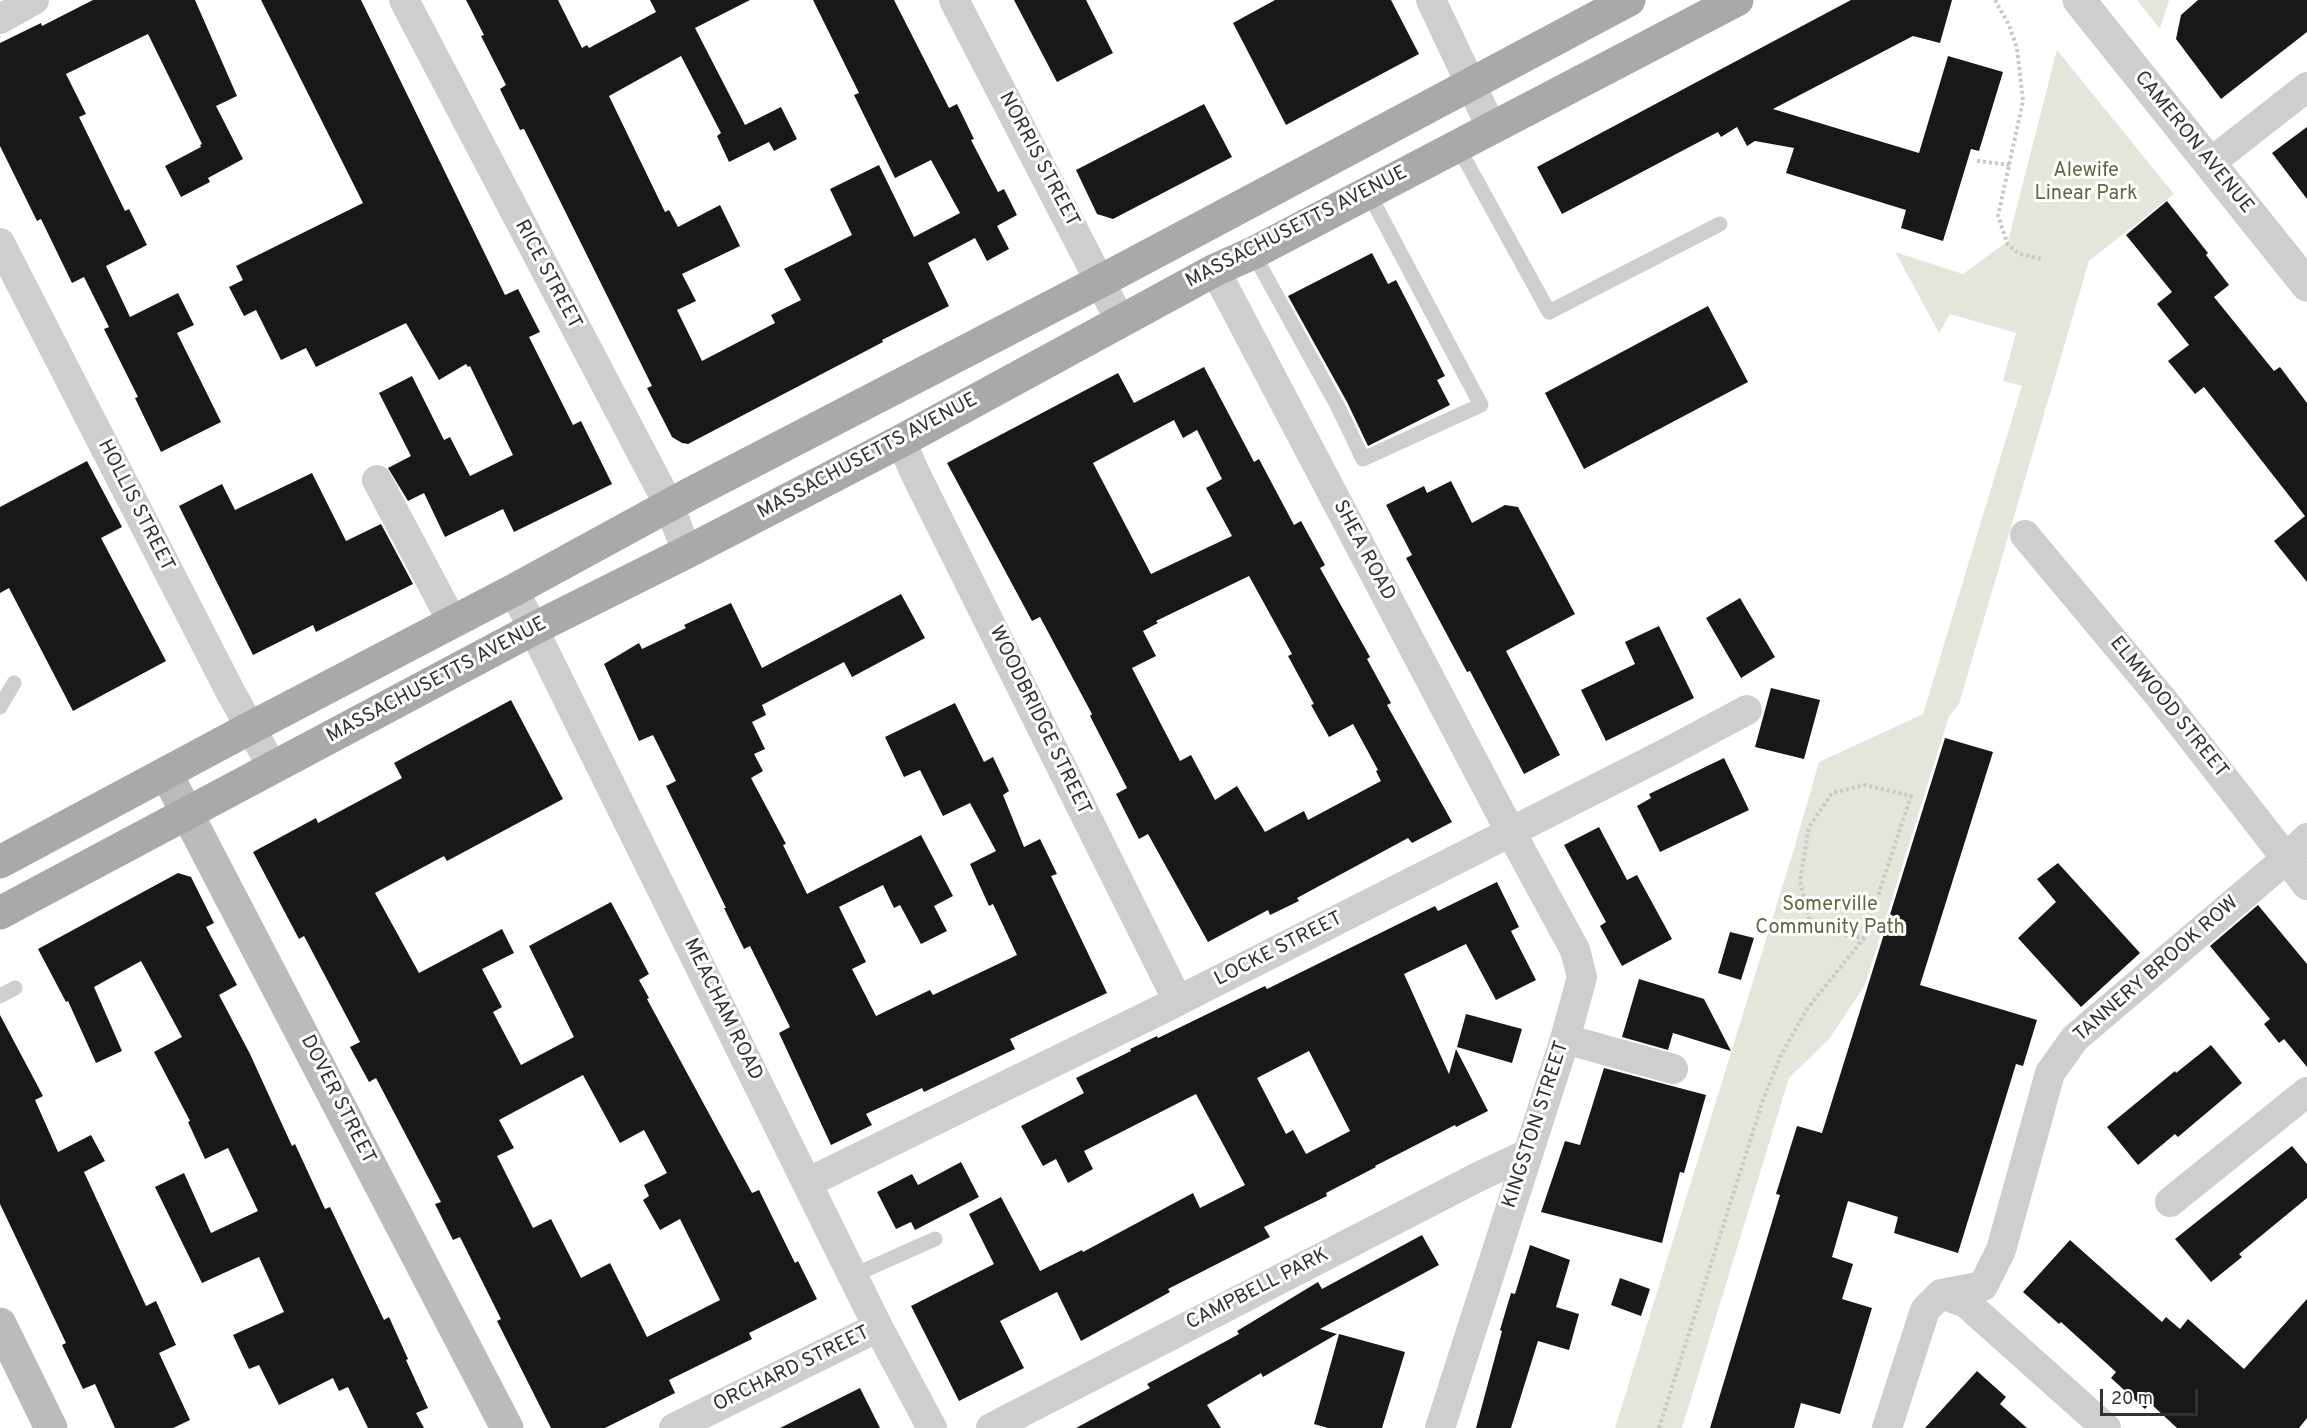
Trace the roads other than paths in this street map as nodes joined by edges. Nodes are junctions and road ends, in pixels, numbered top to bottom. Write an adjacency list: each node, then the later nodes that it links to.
1 (34, 0): 8 (street)
2 (404, 0): 24 (street, RICE STREET)
3 (954, 0): 19 (street, NORRIS STREET)
4 (1431, 0): 9 (street)
5 (1629, 0): 9 (main road)
6 (1737, 0): 11 (main road, MASSACHUSETTS AVENUE)
7 (2079, 0): 13 (street, CAMERON AVENUE)
8 (0, 19)
9 (1471, 83): 11 (street); 19 (main road)
10 (2307, 87): 13 (street)
11 (1491, 127): 12 (main road, MASSACHUSETTS AVENUE)
12 (1457, 145): 14 (main road, MASSACHUSETTS AVENUE); 15 (lane)
13 (2210, 163): 20 (street, CAMERON AVENUE)
14 (1368, 192): 17 (main road, MASSACHUSETTS AVENUE); 17 (lane)
15 (1720, 224)
16 (0, 243): 33 (street, HOLLIS STREET)
17 (1253, 253): 18 (main road, MASSACHUSETTS AVENUE)
18 (1215, 270): 21 (main road, MASSACHUSETTS AVENUE); 37 (street, SHEA ROAD)
19 (1101, 281): 21 (street, NORRIS STREET); 24 (main road)
20 (2307, 285)
21 (1121, 322): 22 (main road, MASSACHUSETTS AVENUE)
22 (901, 441): 26 (main road, MASSACHUSETTS AVENUE); 45 (street, WOODBRIDGE STREET)
23 (377, 480): 28 (street)
24 (669, 506): 26 (street, RICE STREET); 27 (main road)
25 (2025, 535): 39 (street, ELMWOOD STREET)
26 (687, 552): 29 (main road, MASSACHUSETTS AVENUE)
27 (514, 590): 28 (main road); 29 (street, MEACHAM ROAD)
28 (452, 621): 33 (main road)
29 (533, 629): 34 (main road, MASSACHUSETTS AVENUE); 50 (street, MEACHAM ROAD)
30 (14, 683): 31 (lane)
31 (0, 706)
32 (1747, 710): 37 (street, LOCKE STREET)
33 (250, 728): 34 (street, HOLLIS STREET); 35 (main road)
34 (273, 768): 36 (main road, MASSACHUSETTS AVENUE)
35 (166, 773): 36 (main road, DOVER STREET); 40 (main road)
36 (189, 813): 42 (main road, MASSACHUSETTS AVENUE); 58 (main road, DOVER STREET)
37 (1511, 832): 45 (street, LOCKE STREET); 46 (street, KINGSTON STREET)
38 (2307, 838): 39 (street, TANNERY BROOK ROW)
39 (2286, 859): 41 (street, ELMWOOD STREET); 54 (street, TANNERY BROOK ROW)
40 (0, 862)
41 (2307, 885)
42 (0, 913)
43 (15, 988): 44 (lane)
44 (0, 996)
45 (1178, 1001): 50 (street, LOCKE STREET)
46 (1565, 1039): 47 (street); 49 (street, KINGSTON STREET)
47 (1673, 1069)
48 (2307, 1092): 51 (street)
49 (1527, 1154): 61 (street, CAMPBELL PARK); 62 (street, KINGSTON STREET)
50 (807, 1183): 53 (street, MEACHAM ROAD)
51 (2170, 1202)
52 (935, 1239): 53 (lane)
53 (854, 1275): 56 (street, MEACHAM ROAD)
54 (1941, 1294): 63 (street); 64 (street)
55 (0, 1324): 57 (main road)
56 (878, 1327): 59 (street, ORCHARD STREET); 60 (street, MEACHAM ROAD)
57 (51, 1428)
58 (507, 1428)
59 (674, 1428)
60 (932, 1428)
61 (991, 1428)
62 (1440, 1428)
63 (1887, 1428)
64 (2106, 1428)

